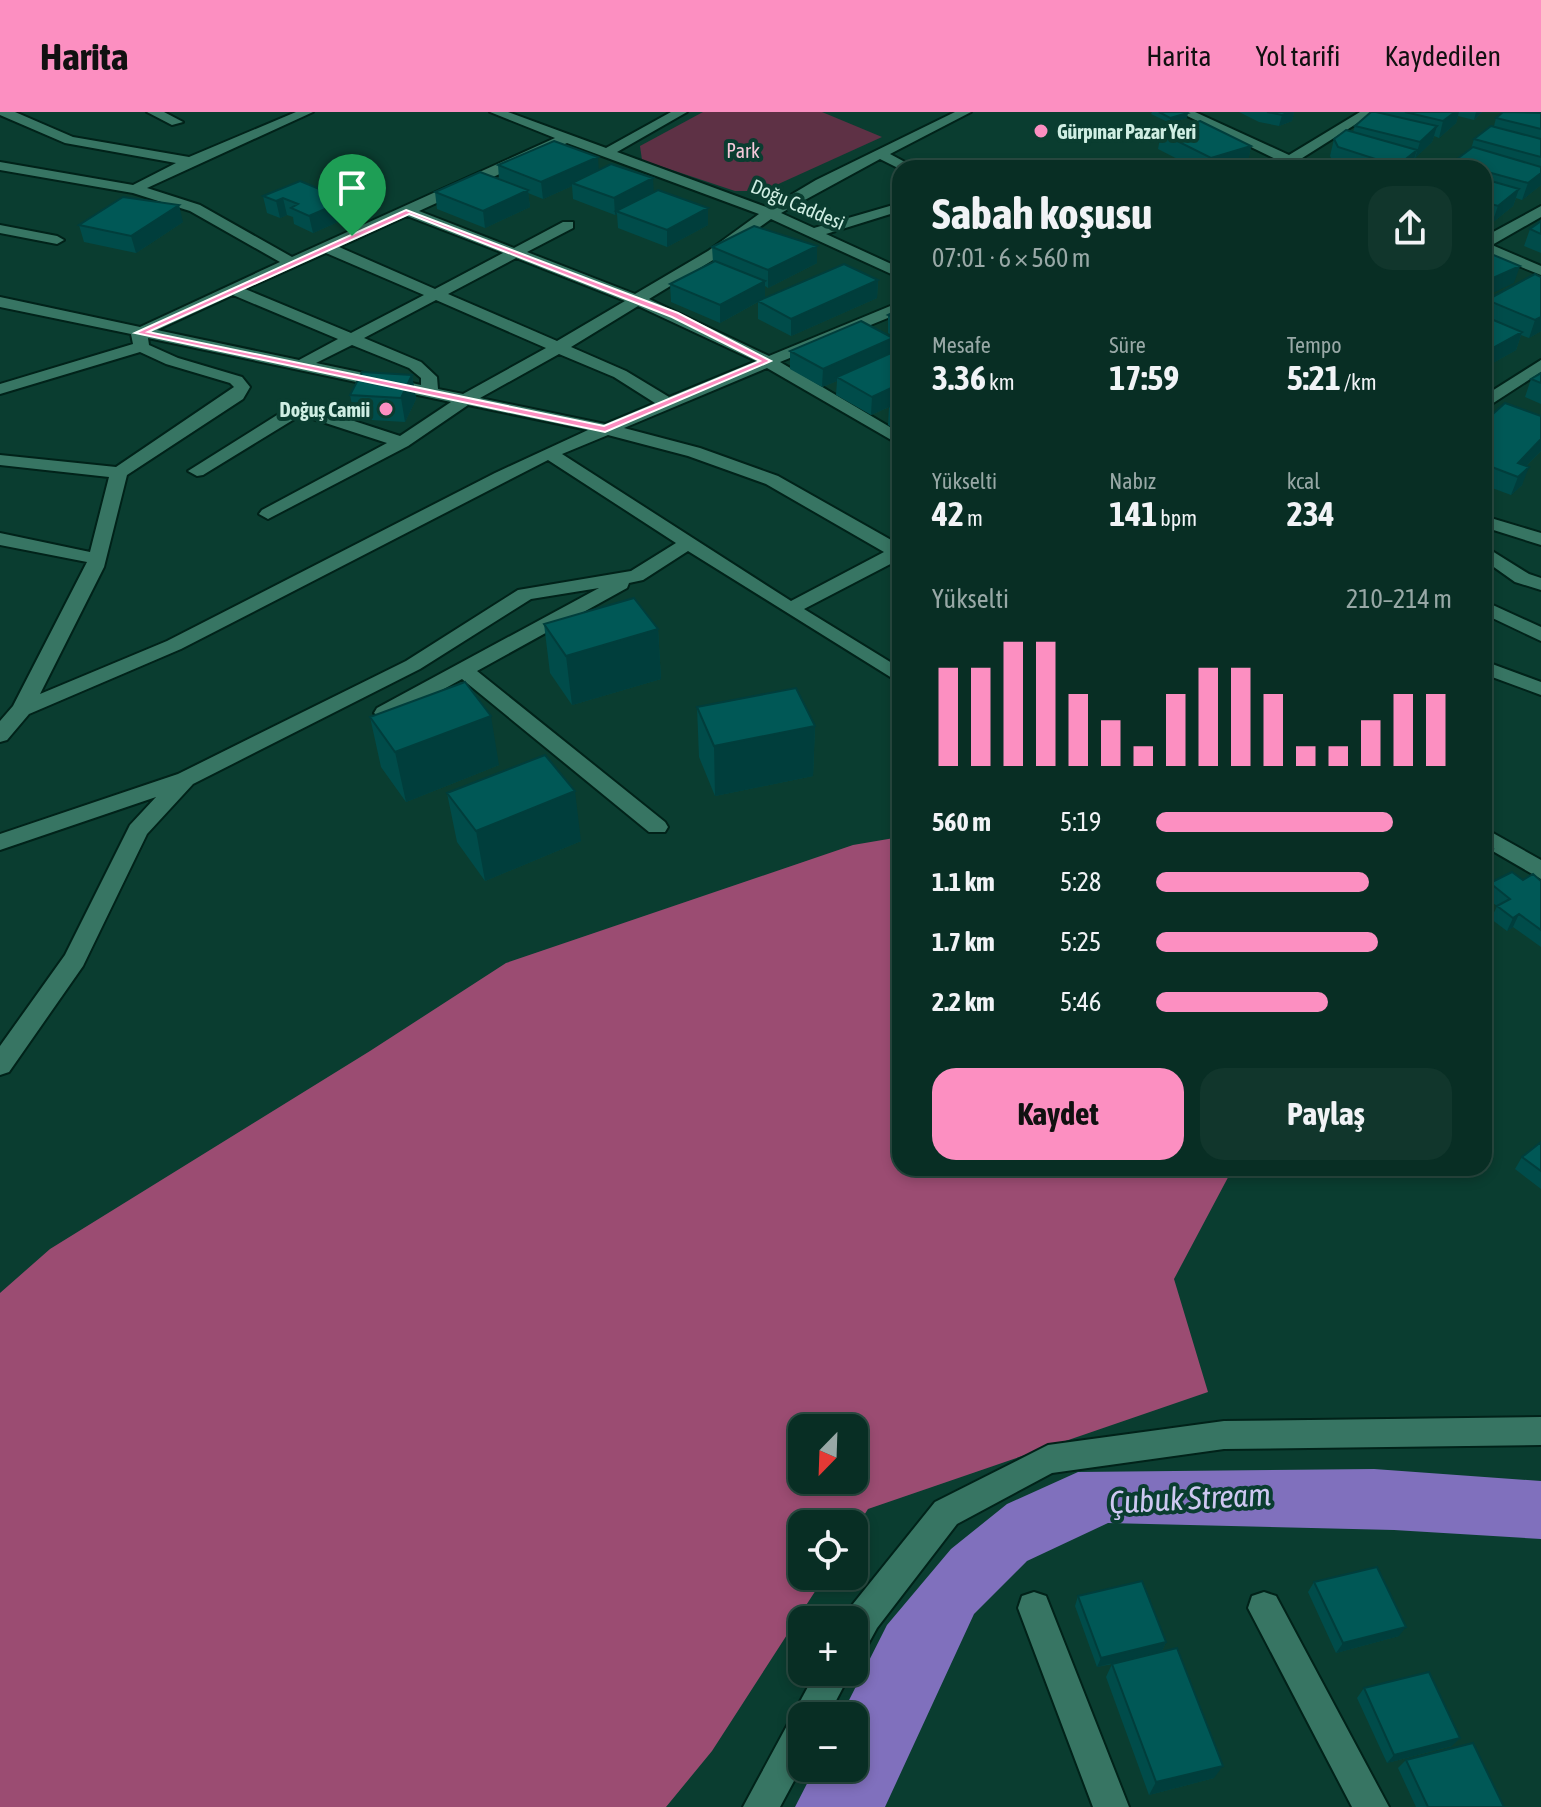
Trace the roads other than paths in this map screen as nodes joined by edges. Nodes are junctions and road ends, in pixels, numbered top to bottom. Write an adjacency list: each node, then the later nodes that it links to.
1 (4, 112): 16 (street)
2 (153, 112): 9 (street)
3 (307, 112): 16 (street)
4 (496, 112): 10 (street, Doğu Caddesi)
5 (681, 112): 11 (street)
6 (965, 112): 12 (street)
7 (1185, 112): 14 (street)
8 (1369, 112): 15 (street)
9 (177, 122)
10 (567, 138): 11 (street, Doğu Caddesi); 21 (street)
11 (606, 153): 22 (street, Doğu Caddesi)
12 (880, 154): 13 (street); 22 (street)
13 (892, 160)
14 (1287, 160)
15 (1291, 160)
16 (190, 161): 18 (street)
17 (0, 166): 18 (street)
18 (135, 189): 31 (street)
19 (892, 209): 25 (street)
20 (1541, 210): 27 (street)
21 (409, 212): 28 (street); 30 (street)
22 (770, 213): 25 (street, Doğu Caddesi); 36 (street)
23 (568, 225): 30 (street)
24 (0, 229): 26 (street)
25 (812, 233): 32 (street, Doğu Caddesi)
26 (57, 240)
27 (1492, 241)
28 (326, 247): 31 (street); 35 (street)
29 (1492, 249): 33 (street)
30 (515, 253): 35 (street); 36 (street)
31 (290, 262): 34 (street)
32 (892, 270)
33 (1541, 271)
34 (231, 289): 39 (street); 40 (street)
35 (437, 293): 39 (street); 41 (street)
36 (633, 300): 41 (street); 42 (street)
37 (0, 302): 40 (street)
38 (892, 310): 42 (street)
39 (350, 339): 43 (street); 48 (street)
40 (140, 340): 43 (street); 46 (street); 58 (street)
41 (559, 347): 49 (street); 50 (street)
42 (767, 361): 50 (street); 53 (street)
43 (301, 365): 48 (street)
44 (1541, 365): 51 (street)
45 (0, 376): 46 (street)
46 (24, 381): 47 (street)
47 (0, 389)
48 (430, 392): 49 (street)
49 (464, 400): 52 (street); 54 (street)
50 (667, 403): 52 (street)
51 (1492, 404)
52 (605, 429): 55 (street); 64 (street)
53 (892, 435)
54 (402, 442): 57 (street); 59 (street)
55 (549, 453): 63 (street); 77 (street)
56 (0, 460): 58 (street)
57 (197, 471)
58 (119, 473): 67 (street)
59 (268, 514)
60 (1492, 524): 62 (street)
61 (0, 539): 67 (street)
62 (1541, 539)
63 (689, 543): 68 (street); 70 (street)
64 (892, 548)
65 (892, 556): 70 (street)
66 (1492, 557): 69 (street)
67 (97, 559): 77 (street)
68 (636, 576): 73 (street); 80 (street)
69 (1541, 584)
70 (790, 609): 75 (street)
71 (1492, 611): 72 (street)
72 (1541, 635)
73 (462, 669): 78 (street); 81 (street)
74 (1492, 670): 76 (street)
75 (892, 672)
76 (1541, 689)
77 (22, 709): 79 (street)
78 (384, 713)
79 (0, 735)
80 (186, 779): 83 (street); 85 (street)
81 (657, 827)
82 (1492, 841): 84 (street)
83 (0, 842)
84 (1541, 871)
85 (0, 1065)
86 (1541, 1431): 89 (street)
87 (1034, 1608): 92 (street)
88 (1264, 1608): 93 (street)
89 (868, 1612)
90 (788, 1757): 91 (street)
91 (761, 1807)
92 (1111, 1807)
93 (1371, 1807)

